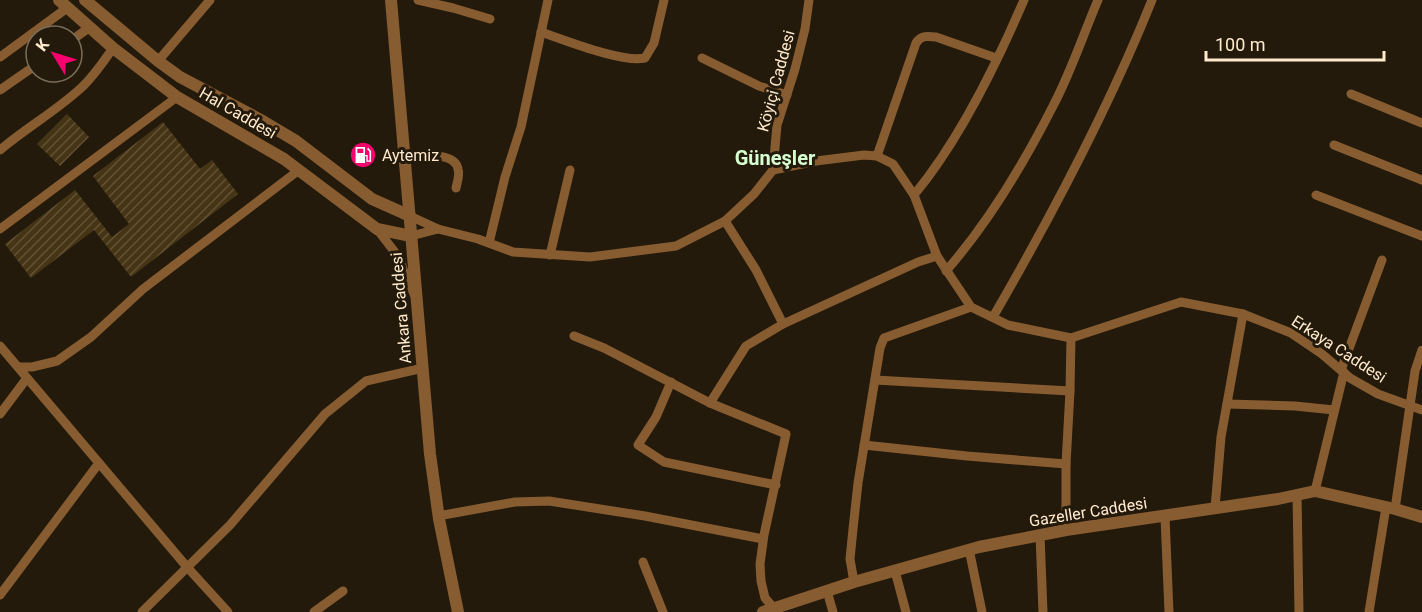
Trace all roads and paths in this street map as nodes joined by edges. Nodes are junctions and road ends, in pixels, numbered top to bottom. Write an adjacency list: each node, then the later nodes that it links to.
1 (85, 0): 20 (street, Hal Caddesi)
2 (210, 0): 20 (street)
3 (391, 0): 29 (street, Ankara Caddesi)
4 (418, 0): 12 (street)
5 (548, 0): 15 (street)
6 (664, 0): 15 (street)
7 (809, 0): 23 (street, Köyiçi Caddesi)
8 (1024, 0): 19 (street)
9 (1098, 0): 49 (street)
10 (1152, 0): 53 (street)
11 (63, 4): 13 (street, Hal Caddesi); 17 (street)
12 (490, 19)
13 (90, 27): 14 (street); 16 (street, Hal Caddesi)
14 (84, 31)
15 (541, 32): 45 (street)
16 (113, 48): 25 (street, Hal Caddesi); 28 (street)
17 (0, 57)
18 (702, 58): 23 (street)
19 (996, 58): 30 (street); 36 (street)
20 (158, 61): 38 (street, Hal Caddesi)
21 (24, 73): 22 (street)
22 (0, 90)
23 (787, 94): 33 (street, Köyiçi Caddesi)
24 (1351, 94): 26 (street)
25 (177, 97): 31 (street, Hal Caddesi); 40 (street)
26 (1422, 123)
27 (1334, 145): 34 (street)
28 (0, 150)
29 (406, 156): 35 (street); 38 (street, Ankara Caddesi)
30 (877, 156): 33 (street); 36 (street)
31 (299, 170): 41 (street, Hal Caddesi); 59 (street)
32 (570, 170): 46 (street)
33 (772, 170): 39 (street)
34 (1422, 180)
35 (456, 188)
36 (914, 195): 47 (street)
37 (1316, 195): 44 (street)
38 (410, 216): 42 (street); 43 (street, Ankara Caddesi)
39 (725, 221): 46 (street); 54 (street)
40 (0, 229)
41 (377, 229): 43 (street, Hal Caddesi); 50 (street)
42 (438, 229): 43 (street); 45 (street)
43 (411, 236): 50 (street, Ankara Caddesi)
44 (1422, 236)
45 (489, 243): 46 (street)
46 (550, 255)
47 (938, 256): 49 (street); 54 (street)
48 (1382, 260): 61 (street)
49 (946, 271): 51 (street)
50 (418, 303): 60 (street, Ankara Caddesi)
51 (971, 307): 53 (street, Erkaya Caddesi); 63 (street)
52 (1243, 314): 56 (street, Erkaya Caddesi); 61 (street, Erkaya Caddesi); 67 (street)
53 (993, 317): 56 (street, Erkaya Caddesi)
54 (783, 324): 66 (street)
55 (574, 336): 64 (street)
56 (1071, 338): 65 (street)
57 (1422, 350): 68 (street)
58 (2, 352): 59 (street)
59 (18, 367): 62 (street)
60 (423, 368): 80 (street, Ankara Caddesi); 88 (street)
61 (1343, 371): 68 (street, Erkaya Caddesi); 69 (street)
62 (27, 378): 71 (street); 73 (street)
63 (875, 380): 65 (street); 72 (street)
64 (671, 382): 66 (street); 75 (street)
65 (1070, 390): 74 (street)
66 (710, 403): 75 (street)
67 (1227, 404): 69 (street); 78 (street)
68 (1409, 407): 70 (street, Erkaya Caddesi); 79 (street)
69 (1334, 410): 76 (street)
70 (1422, 411)
71 (0, 414)
72 (864, 445): 74 (street); 90 (street)
73 (99, 463): 88 (street); 93 (street)
74 (1066, 464): 83 (street)
75 (776, 485): 85 (street)
76 (1315, 491): 77 (street, Gazeller Caddesi); 79 (street, Gazeller Caddesi)
77 (1297, 494): 78 (street, Gazeller Caddesi); 105 (street)
78 (1215, 508): 81 (street, Gazeller Caddesi)
79 (1390, 508): 82 (street, Gazeller Caddesi); 106 (street)
80 (438, 516): 85 (street); 98 (street, Ankara Caddesi)
81 (1165, 517): 83 (street, Gazeller Caddesi); 104 (street)
82 (1422, 518)
83 (1066, 530): 84 (street, Gazeller Caddesi)
84 (1040, 536): 86 (street, Gazeller Caddesi); 103 (street)
85 (763, 539): 95 (street)
86 (969, 549): 89 (street, Gazeller Caddesi); 102 (street)
87 (643, 562): 99 (street)
88 (187, 567): 94 (street); 96 (street)
89 (895, 571): 90 (street, Gazeller Caddesi); 101 (street)
90 (854, 582): 92 (street, Gazeller Caddesi)
91 (343, 591): 97 (street)
92 (827, 591): 95 (street, Gazeller Caddesi); 100 (street)
93 (0, 595)
94 (149, 610)
95 (769, 610)
96 (228, 612)
97 (314, 612)
98 (458, 612)
99 (663, 612)
100 (833, 612)
101 (906, 612)
102 (982, 612)
103 (1042, 612)
104 (1169, 612)
105 (1299, 612)
106 (1370, 612)

